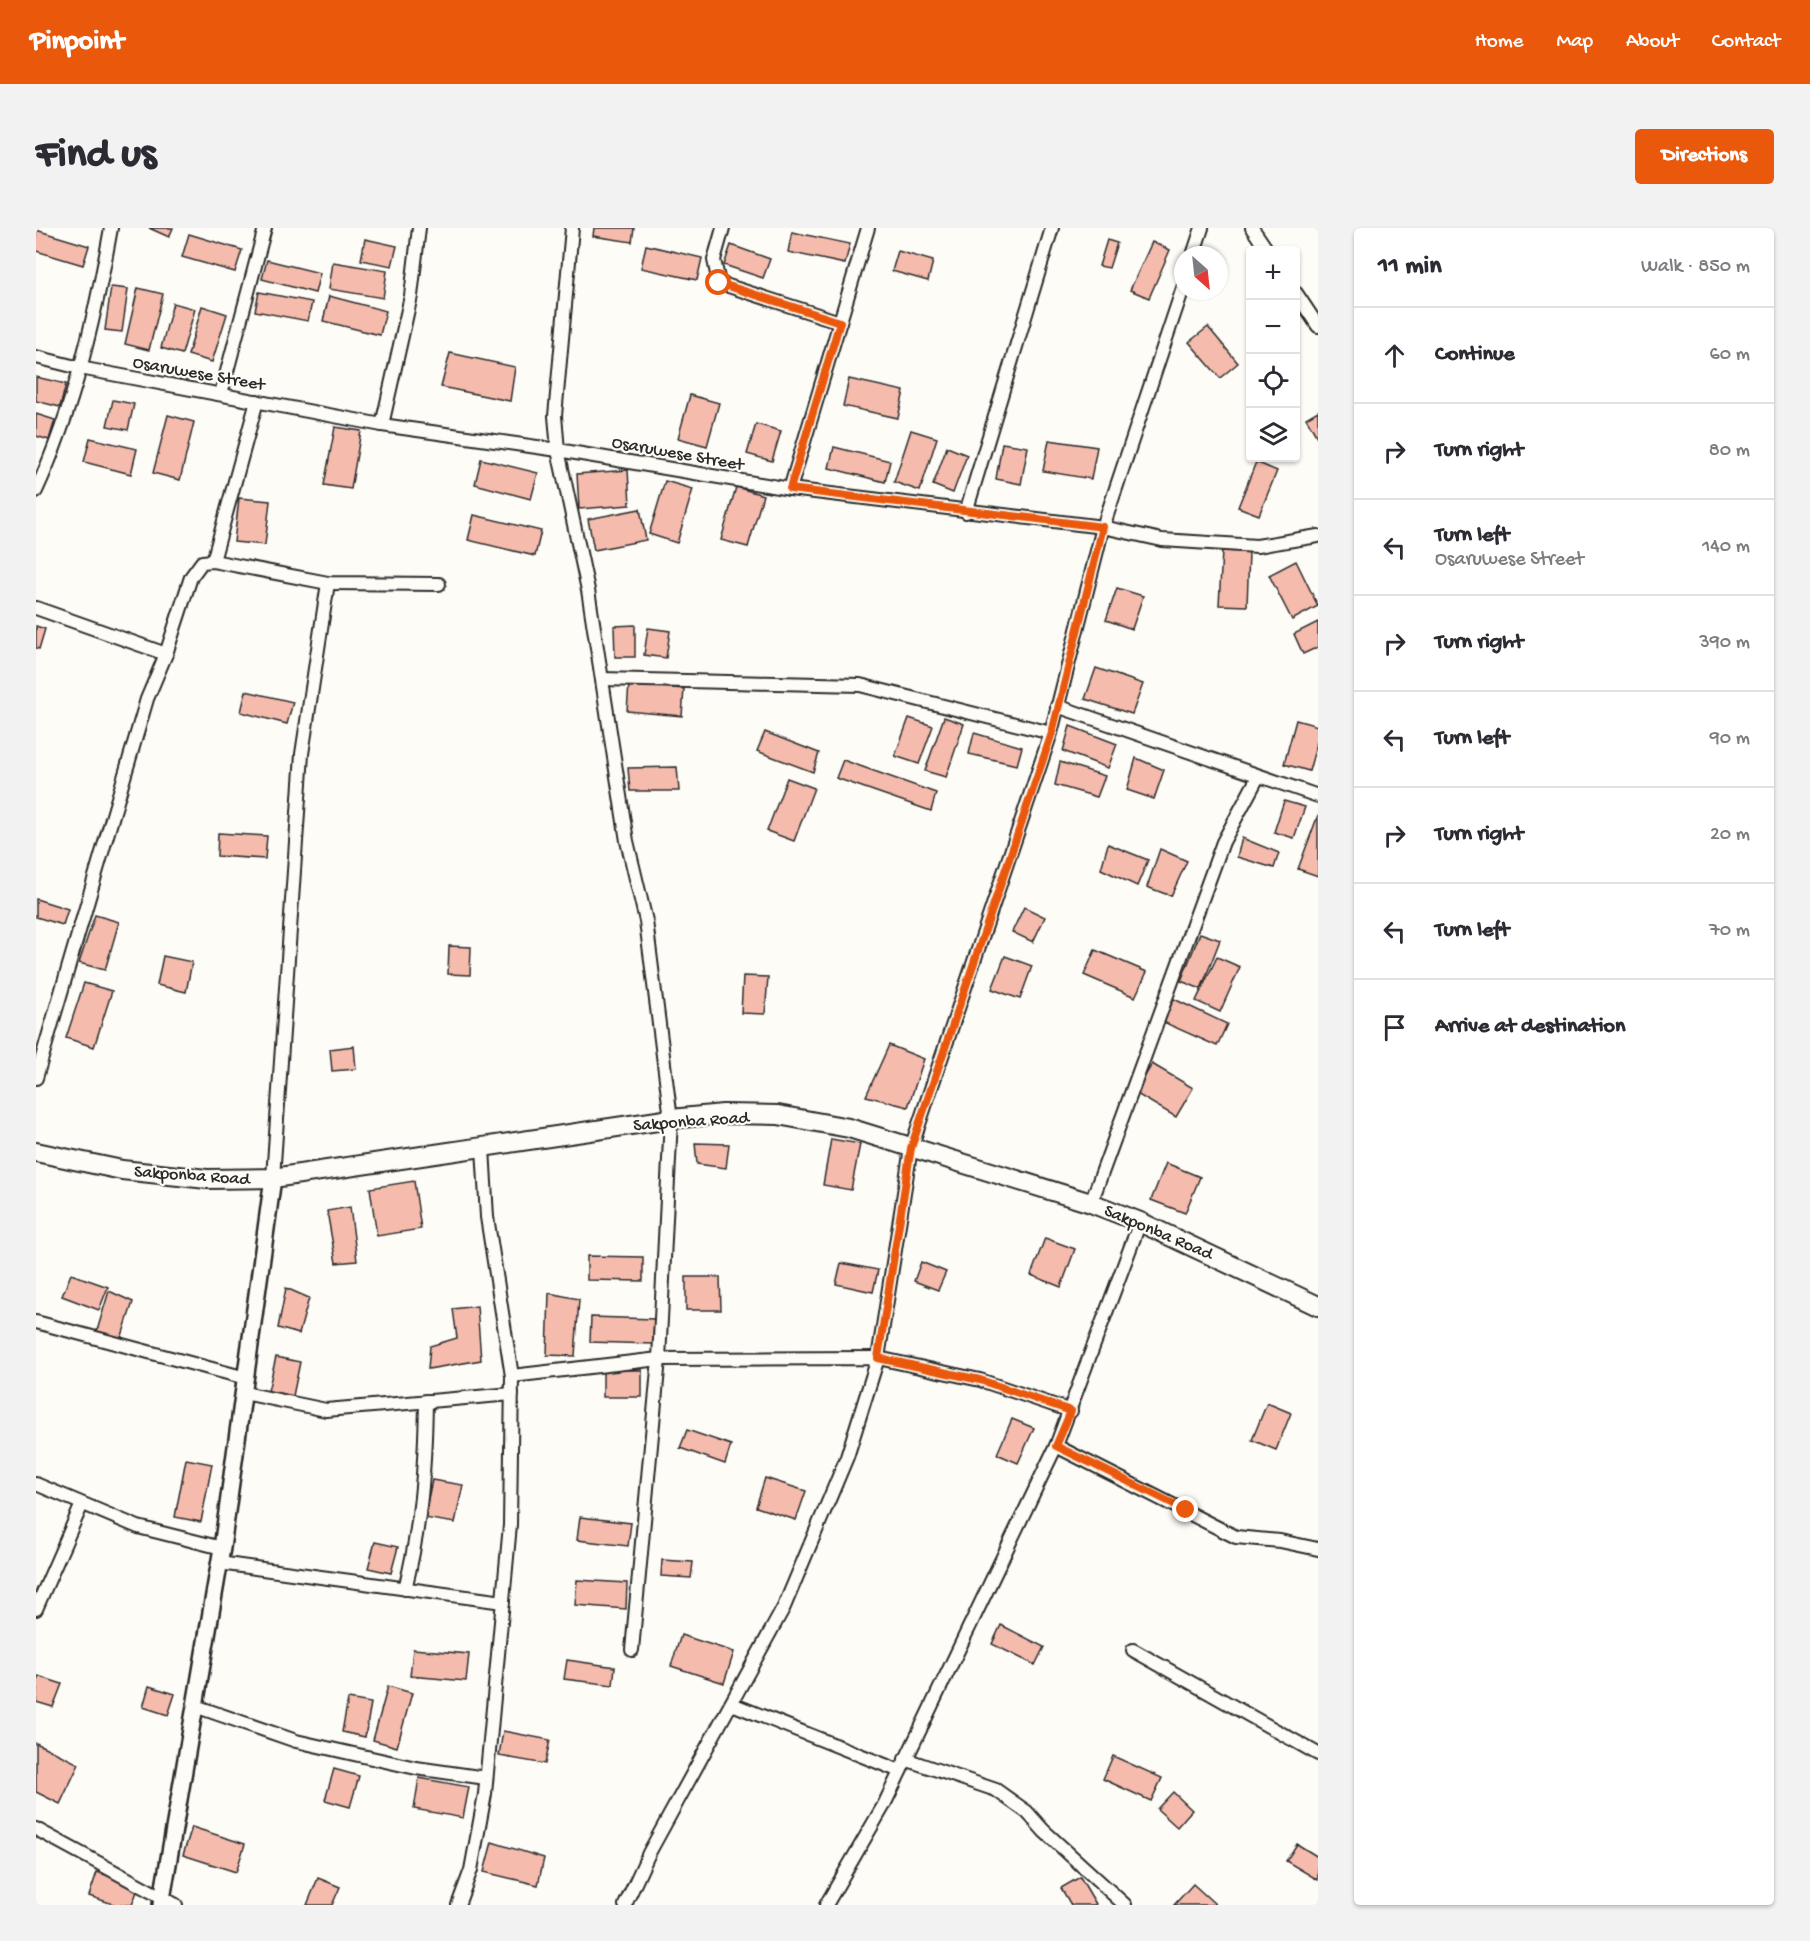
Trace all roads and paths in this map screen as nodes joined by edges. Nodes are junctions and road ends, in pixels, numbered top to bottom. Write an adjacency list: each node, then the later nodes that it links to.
1 (111, 228): 17 (street)
2 (265, 228): 18 (street)
3 (419, 228): 20 (street)
4 (572, 228): 21 (street)
5 (723, 228): 14 (street)
6 (868, 228): 14 (street)
7 (1053, 228): 24 (street)
8 (1202, 228): 10 (street)
9 (1258, 230): 11 (street)
10 (1196, 246)
11 (1265, 246)
12 (1300, 298): 15 (street)
13 (1179, 300): 25 (street)
14 (840, 322): 22 (street)
15 (1318, 326)
16 (36, 357): 17 (street, Osaruwese Street)
17 (80, 368): 18 (street, Osaruwese Street); 23 (street)
18 (221, 394): 19 (street, Osaruwese Street)
19 (257, 400): 20 (street, Osaruwese Street); 27 (street)
20 (382, 425): 21 (street, Osaruwese Street)
21 (558, 450): 22 (street, Osaruwese Street); 32 (street)
22 (790, 489): 24 (street, Osaruwese Street)
23 (36, 491)
24 (966, 512): 25 (street, Osaruwese Street)
25 (1103, 527): 26 (street, Osaruwese Street); 33 (street)
26 (1318, 536)
27 (213, 561): 28 (street); 31 (street)
28 (328, 583): 29 (street); 42 (street)
29 (439, 584)
30 (36, 608): 31 (street)
31 (166, 654): 37 (street)
32 (602, 679): 34 (street); 38 (street)
33 (1057, 706): 34 (street); 35 (street)
34 (1052, 733): 40 (street)
35 (1258, 777): 36 (street); 43 (street)
36 (1318, 796)
37 (36, 1078)
38 (671, 1119): 39 (main road, Sakponba Road); 40 (main road, Sakponba Road); 48 (street)
39 (483, 1148): 42 (main road, Sakponba Road); 49 (street)
40 (911, 1148): 43 (main road, Sakponba Road); 47 (street)
41 (36, 1152): 42 (main road, Sakponba Road)
42 (273, 1178): 50 (street)
43 (1091, 1203): 44 (main road, Sakponba Road)
44 (1140, 1222): 45 (main road, Sakponba Road); 54 (street)
45 (1318, 1306)
46 (36, 1322): 50 (street)
47 (878, 1358): 48 (street); 54 (street); 65 (street)
48 (659, 1359): 49 (street); 63 (street)
49 (512, 1376): 52 (street)
50 (246, 1378): 51 (street)
51 (244, 1393): 53 (street); 59 (street)
52 (512, 1394): 53 (street); 61 (street)
53 (426, 1401): 60 (street)
54 (1071, 1411): 55 (street)
55 (1056, 1446): 58 (street); 68 (street)
56 (36, 1484): 57 (street)
57 (82, 1503): 59 (street); 62 (street)
58 (1318, 1549)
59 (221, 1556): 60 (street); 66 (street)
60 (405, 1589): 61 (street)
61 (503, 1602): 70 (street)
62 (36, 1609)
63 (632, 1650)
64 (1133, 1650): 67 (street)
65 (732, 1704): 69 (street); 75 (street)
66 (195, 1706): 70 (street); 72 (street)
67 (1318, 1754)
68 (905, 1759): 69 (street); 77 (street)
69 (900, 1771): 76 (street)
70 (486, 1778): 74 (street)
71 (36, 1829): 72 (street)
72 (162, 1901): 73 (street)
73 (176, 1905)
74 (458, 1905)
75 (625, 1905)
76 (826, 1905)
77 (1125, 1905)

